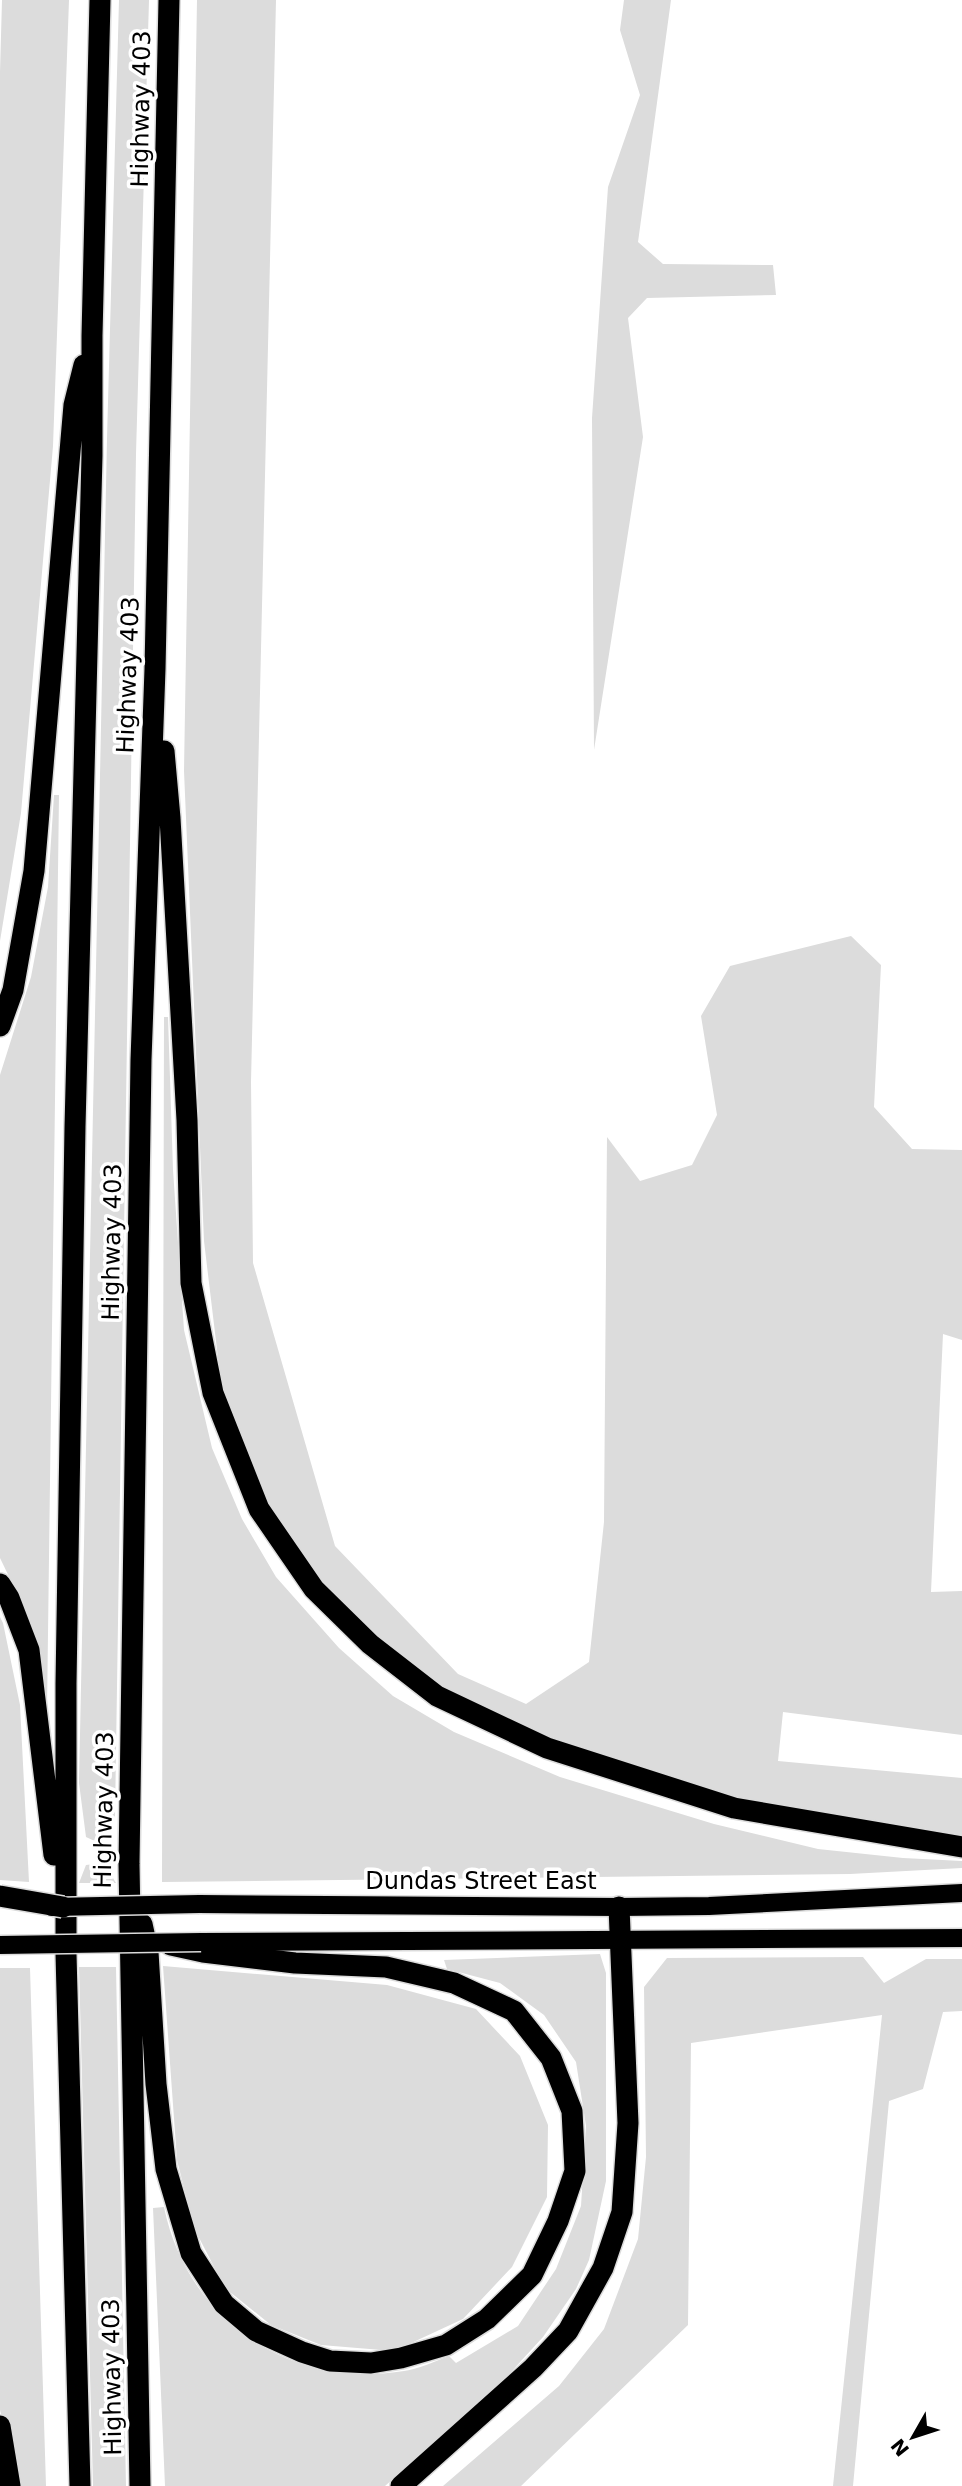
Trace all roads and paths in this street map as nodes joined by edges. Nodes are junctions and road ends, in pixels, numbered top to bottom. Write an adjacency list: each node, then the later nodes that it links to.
1 (100, 0): 3 (highway, Highway 403)
2 (169, 0): 4 (highway, Highway 403)
3 (92, 336): 5 (highway); 19 (highway, Highway 403)
4 (155, 668): 7 (highway); 8 (highway, Highway 403)
5 (0, 1026)
6 (0, 1584): 19 (highway)
7 (962, 1847)
8 (129, 1864): 18 (highway); 23 (highway, Highway 403)
9 (962, 1893): 13 (main road, Dundas Street East)
10 (0, 1896): 12 (highway, bridge)
11 (0, 1907): 12 (main road, Dundas Street East, bridge)
12 (63, 1907): 13 (main road, Dundas Street East, bridge)
13 (619, 1907): 15 (highway)
14 (962, 1938): 15 (main road)
15 (619, 1940): 18 (main road); 24 (highway)
16 (162, 1942): 17 (main road, bridge); 18 (highway, bridge)
17 (0, 1945)
18 (202, 1947)
19 (66, 1954): 22 (highway, Highway 403)
20 (0, 2426): 21 (highway)
21 (10, 2486)
22 (80, 2486)
23 (140, 2486)
24 (401, 2486)

